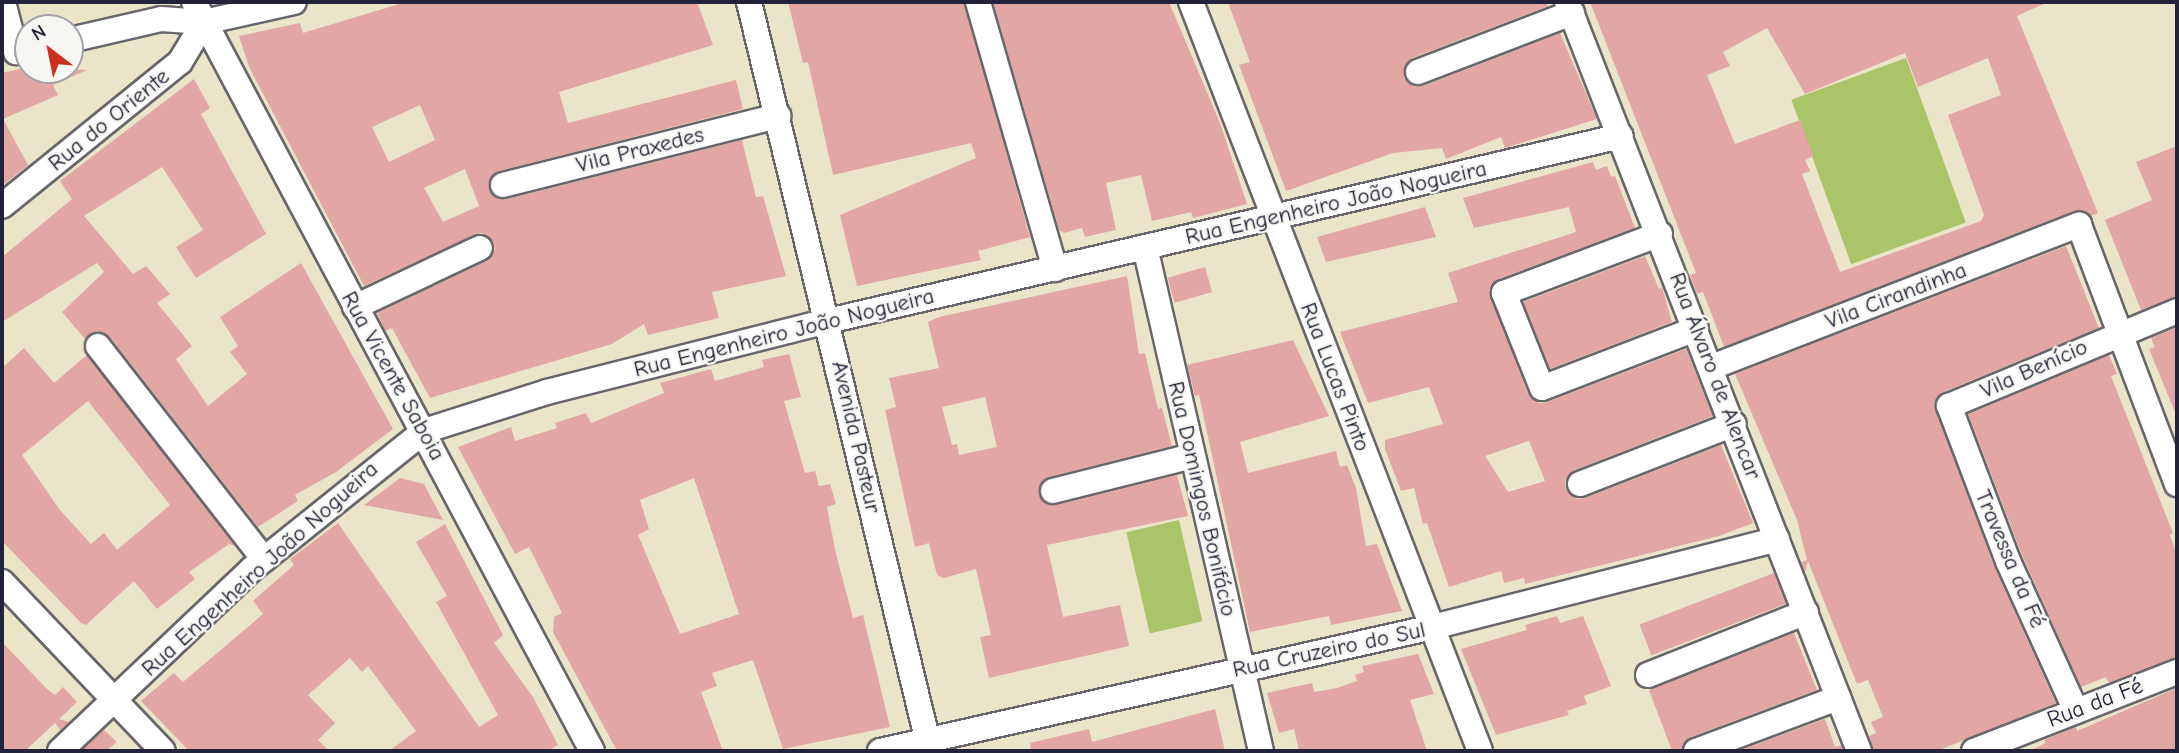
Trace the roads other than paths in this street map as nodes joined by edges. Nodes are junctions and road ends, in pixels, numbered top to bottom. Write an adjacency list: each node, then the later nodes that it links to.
1 (2, 2): 9 (street)
2 (294, 2): 7 (street)
3 (749, 2): 11 (street, Avenida Pasteur)
4 (978, 2): 19 (street)
5 (1191, 2): 15 (street, Rua Lucas Pinto)
6 (1570, 7): 10 (street); 12 (street, Rua Álvaro de Alencar)
7 (199, 12): 8 (street); 14 (street, Rua do Oriente); 20 (street, Rua Vicente Saboia)
8 (84, 37)
9 (14, 48)
10 (1418, 72)
11 (778, 116): 13 (street, Vila Praxedes); 22 (street, Avenida Pasteur)
12 (1621, 136): 15 (street, Rua Engenheiro João Nogueira); 16 (street, Rua Álvaro de Alencar)
13 (503, 185)
14 (2, 206)
15 (1273, 218): 17 (street, Rua Engenheiro João Nogueira); 38 (street, Rua Lucas Pinto)
16 (1660, 234): 23 (street, Rua Álvaro de Alencar); 23 (street)
17 (1145, 247): 19 (street, Rua Engenheiro João Nogueira); 30 (street, Rua Domingos Bonifácio)
18 (480, 248): 20 (street)
19 (1055, 268): 22 (street, Rua Engenheiro João Nogueira)
20 (355, 307): 29 (street, Rua Vicente Saboia)
21 (2177, 311): 24 (street, Vila Benício)
22 (828, 321): 29 (street, Rua Engenheiro João Nogueira); 45 (street, Avenida Pasteur)
23 (1696, 330): 26 (street, Rua Álvaro de Alencar)
24 (2119, 331): 26 (street, Vila Cirandinha); 27 (street, Vila Benício); 32 (street)
25 (98, 346): 35 (street)
26 (1712, 367): 28 (street, Rua Álvaro de Alencar)
27 (1949, 406): 44 (street, Travessa da Fé)
28 (1734, 424): 31 (street); 34 (street, Rua Álvaro de Alencar)
29 (424, 431): 35 (street, Rua Engenheiro João Nogueira); 49 (street, Rua Vicente Saboia)
30 (1192, 456): 33 (street); 39 (street, Rua Domingos Bonifácio)
31 (1580, 484)
32 (2177, 484)
33 (1053, 491)
34 (1777, 540): 37 (street, Rua Álvaro de Alencar); 38 (street, Rua Cruzeiro do Sul)
35 (264, 559): 43 (street, Rua Engenheiro João Nogueira)
36 (2, 582): 43 (street)
37 (1806, 612): 41 (street); 42 (street, Rua Álvaro de Alencar)
38 (1433, 627): 39 (street, Rua Cruzeiro do Sul); 52 (street, Rua Lucas Pinto)
39 (1240, 669): 45 (street, Rua Cruzeiro do Sul); 51 (street, Rua Domingos Bonifácio)
40 (2177, 672): 44 (street, Rua da Fé)
41 (1648, 675)
42 (1838, 698): 46 (street); 53 (street, Rua Álvaro de Alencar)
43 (115, 699): 47 (street, Rua Engenheiro João Nogueira); 48 (street)
44 (2076, 710): 54 (street, Rua da Fé)
45 (929, 745): 50 (street, Rua Cruzeiro do Sul)
46 (1708, 749)
47 (60, 751)
48 (163, 751)
49 (592, 751)
50 (880, 751)
51 (1261, 751)
52 (1480, 751)
53 (1859, 751)
54 (1975, 751)

